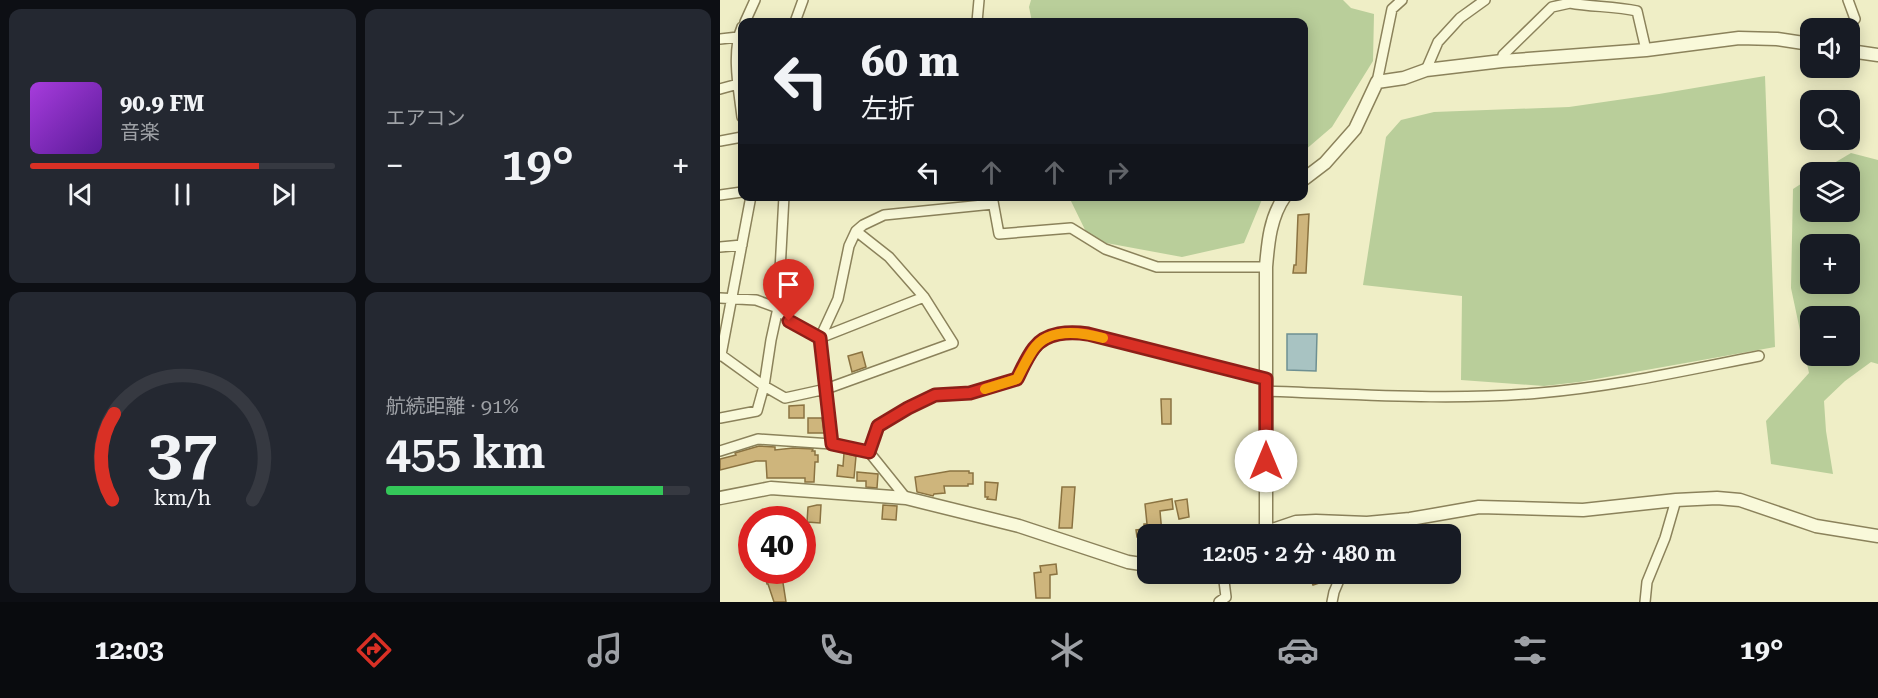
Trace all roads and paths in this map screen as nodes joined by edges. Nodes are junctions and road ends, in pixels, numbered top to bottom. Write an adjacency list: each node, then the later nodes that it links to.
1 (755, 0): 9 (street)
2 (802, 0): 10 (street)
3 (979, 0): 11 (street)
4 (1402, 0): 21 (street)
5 (1485, 0): 20 (street)
6 (1848, 0): 12 (street)
7 (1572, 2): 8 (street); 16 (street)
8 (1550, 4): 19 (street)
9 (747, 18)
10 (796, 18)
11 (977, 18)
12 (1854, 18)
13 (738, 37): 14 (street); 22 (street)
14 (720, 39)
15 (1800, 42): 16 (street)
16 (1646, 50): 19 (street)
17 (1860, 52): 18 (street)
18 (1878, 55)
19 (1502, 61): 20 (street)
20 (1426, 70): 21 (street)
21 (1377, 82): 26 (street)
22 (738, 84): 23 (street)
23 (720, 89)
24 (738, 137): 25 (street)
25 (720, 141)
26 (1308, 176)
27 (738, 193): 28 (street)
28 (720, 195)
29 (750, 201): 35 (street)
30 (784, 201): 41 (street)
31 (985, 201): 34 (street)
32 (992, 201): 37 (street)
33 (1282, 201): 37 (street)
34 (856, 231): 38 (street); 42 (street)
35 (742, 245): 36 (street); 40 (street)
36 (720, 247)
37 (1266, 267): 45 (street)
38 (924, 297): 42 (street); 47 (street)
39 (720, 298): 40 (street)
40 (732, 299): 41 (street); 43 (street)
41 (778, 308): 42 (street); 46 (street)
42 (820, 338): 47 (street)
43 (721, 355): 46 (street)
44 (1759, 356): 45 (street)
45 (1266, 385): 51 (street); 56 (street)
46 (764, 386): 47 (street); 48 (street)
47 (826, 389): 49 (street)
48 (720, 418)
49 (832, 444): 50 (street); 51 (street)
50 (720, 451)
51 (869, 452): 53 (street)
52 (720, 498): 53 (street)
53 (906, 498): 59 (street)
54 (1676, 500): 55 (street); 58 (street); 64 (street)
55 (1367, 523): 57 (street)
56 (1263, 524)
57 (1290, 524)
58 (1878, 536)
59 (1137, 563)
60 (1224, 584): 62 (street)
61 (1337, 584): 63 (street)
62 (1219, 602)
63 (1332, 602)
64 (1645, 602)

